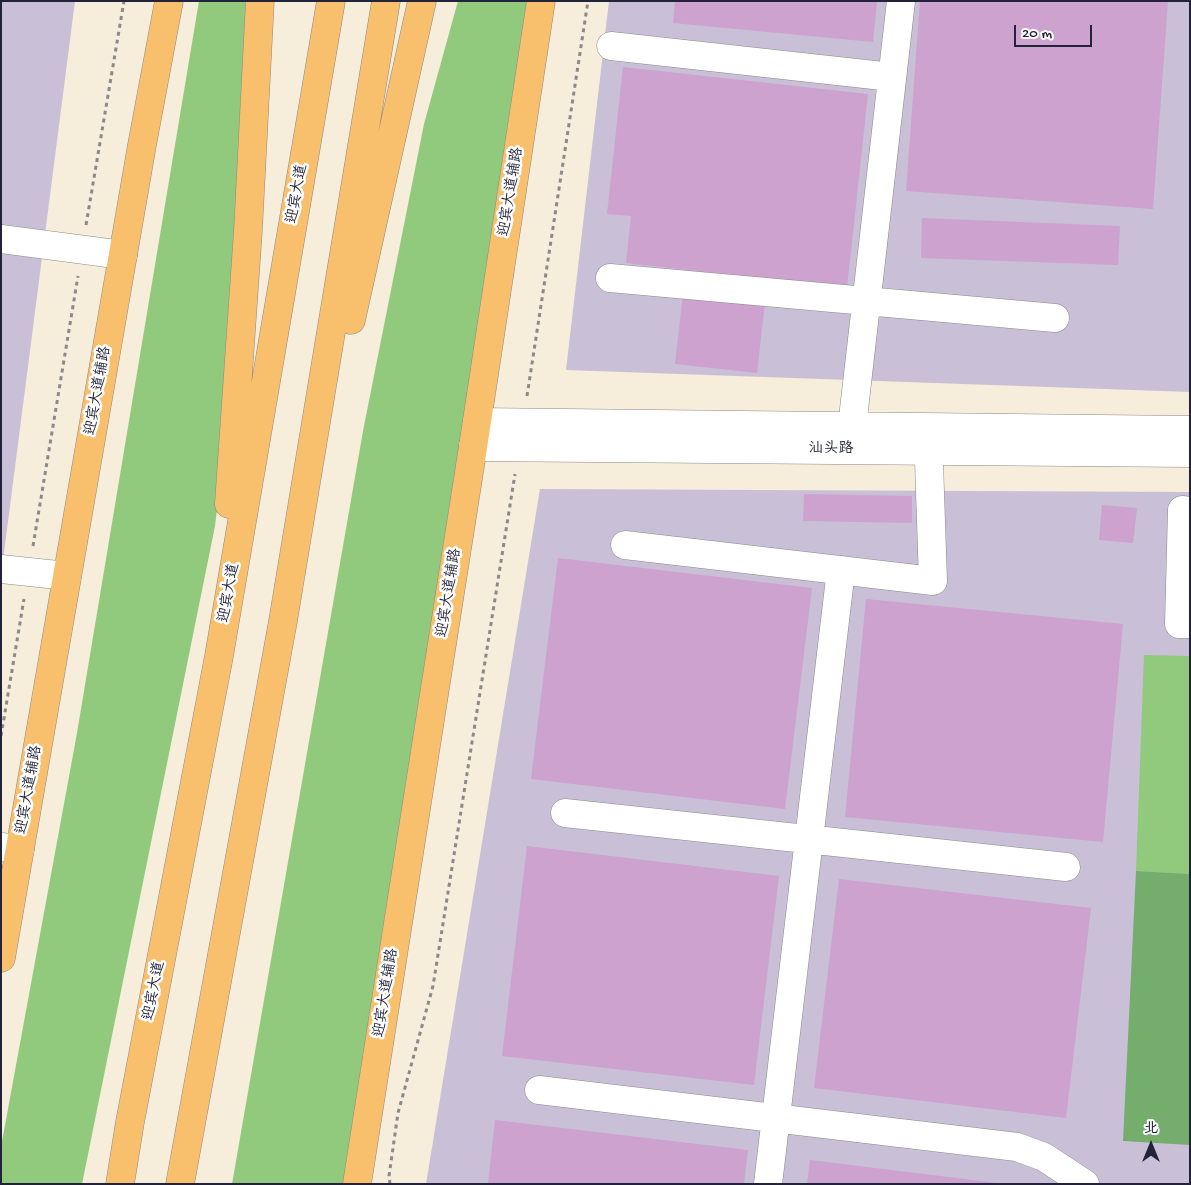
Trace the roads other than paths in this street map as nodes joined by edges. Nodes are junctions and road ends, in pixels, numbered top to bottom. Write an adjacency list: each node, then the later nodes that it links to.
1 (169, 1): 11 (main road, 迎宾大道辅路)
2 (260, 1): 27 (main road)
3 (331, 1): 27 (main road, 迎宾大道)
4 (386, 1): 25 (main road)
5 (422, 1): 25 (main road)
6 (541, 1): 16 (main road, 迎宾大道辅路)
7 (900, 1): 9 (street)
8 (611, 46): 9 (street)
9 (892, 77): 13 (street)
10 (1, 239): 11 (street)
11 (123, 255): 24 (main road, 迎宾大道辅路)
12 (610, 278): 13 (street)
13 (866, 301): 14 (street); 17 (street)
14 (1055, 318)
15 (1190, 430): 18 (street, 汕头路)
16 (475, 434): 17 (street, 汕头路); 39 (main road, 迎宾大道辅路)
17 (851, 438): 18 (street, 汕头路)
18 (928, 439): 19 (street, 汕头路); 23 (street)
19 (1190, 453)
20 (1190, 510): 26 (street)
21 (625, 545): 23 (street)
22 (1, 569): 24 (street)
23 (840, 570): 29 (street)
24 (67, 576): 30 (main road, 迎宾大道辅路)
25 (283, 621): 36 (main road)
26 (1190, 624)
27 (219, 656): 35 (main road, 迎宾大道)
28 (565, 812): 29 (street)
29 (809, 839): 31 (street); 34 (street)
30 (11, 848): 32 (main road, 迎宾大道辅路)
31 (1066, 867)
32 (1, 958)
33 (539, 1090): 34 (street)
34 (776, 1118): 40 (street); 41 (street)
35 (130, 1122): 37 (main road); 38 (main road, 迎宾大道)
36 (181, 1178)
37 (115, 1184)
38 (120, 1184)
39 (357, 1184)
40 (768, 1184)
41 (1085, 1184)

